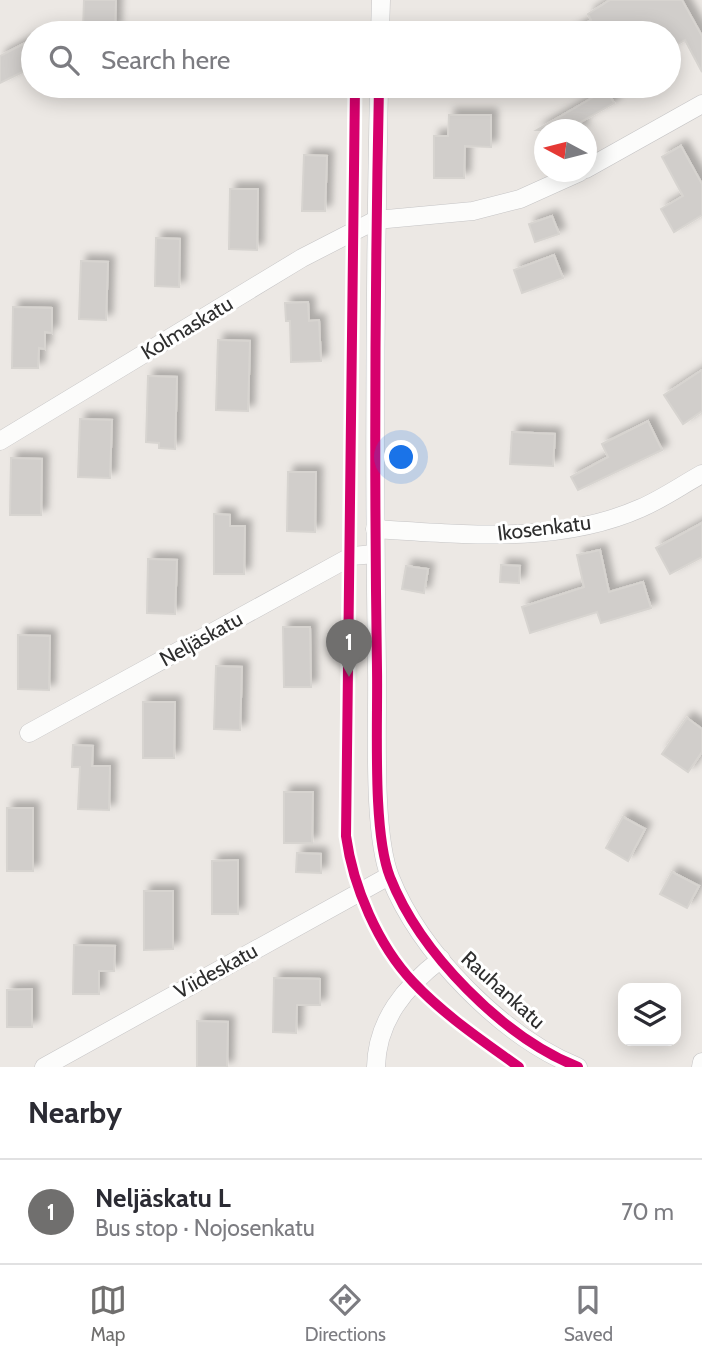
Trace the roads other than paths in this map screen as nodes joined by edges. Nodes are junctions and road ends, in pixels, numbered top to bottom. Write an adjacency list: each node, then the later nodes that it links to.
1 (381, 0): 2 (street)
2 (380, 21)
3 (379, 98): 7 (street, Rauhankatu)
4 (702, 104): 5 (street)
5 (597, 163)
6 (558, 182): 7 (street)
7 (376, 220): 8 (street, Kolmaskatu); 10 (street, Rauhankatu)
8 (0, 441)
9 (702, 474): 10 (street, Ikosenkatu)
10 (375, 529): 11 (street, Rauhankatu)
11 (376, 554): 12 (street, Neljäskatu); 13 (street, Rauhankatu)
12 (29, 733)
13 (389, 876): 14 (street, Rauhankatu); 15 (street, Viideskatu)
14 (440, 959): 16 (street); 17 (street, Rauhankatu)
15 (44, 1067)
16 (376, 1067)
17 (578, 1067)

